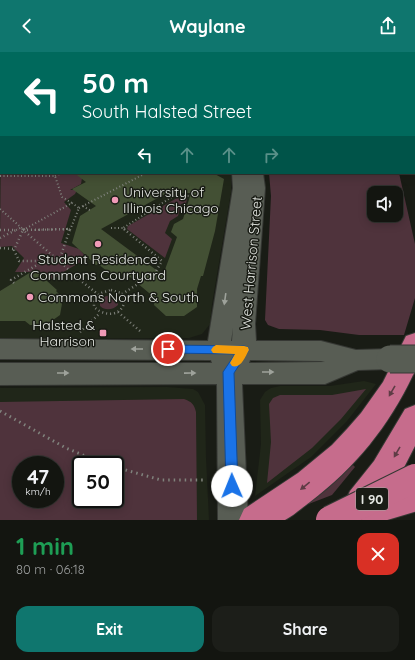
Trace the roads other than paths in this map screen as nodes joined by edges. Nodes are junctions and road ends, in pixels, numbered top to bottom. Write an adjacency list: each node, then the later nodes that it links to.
1 (240, 174): 8 (main road, West Harrison Street, one-way to 8)
2 (255, 174): 5 (main road, West Harrison Street)
3 (415, 343): 13 (highway, one-way to 13)
4 (0, 349): 8 (main road, one-way to 4)
5 (244, 350): 7 (main road); 8 (main road, West Harrison Street)
6 (415, 359): 7 (main road, bridge)
7 (356, 360): 8 (main road, one-way to 7)
8 (224, 361): 9 (main road, one-way to 8); 13 (main road, West Harrison Street)
9 (0, 374)
10 (415, 418): 16 (highway, one-way to 16)
11 (415, 478): 14 (highway, I 90, bridge)
12 (415, 497): 15 (highway, bridge)
13 (240, 517)
14 (330, 520)
15 (338, 520)
16 (347, 520)

